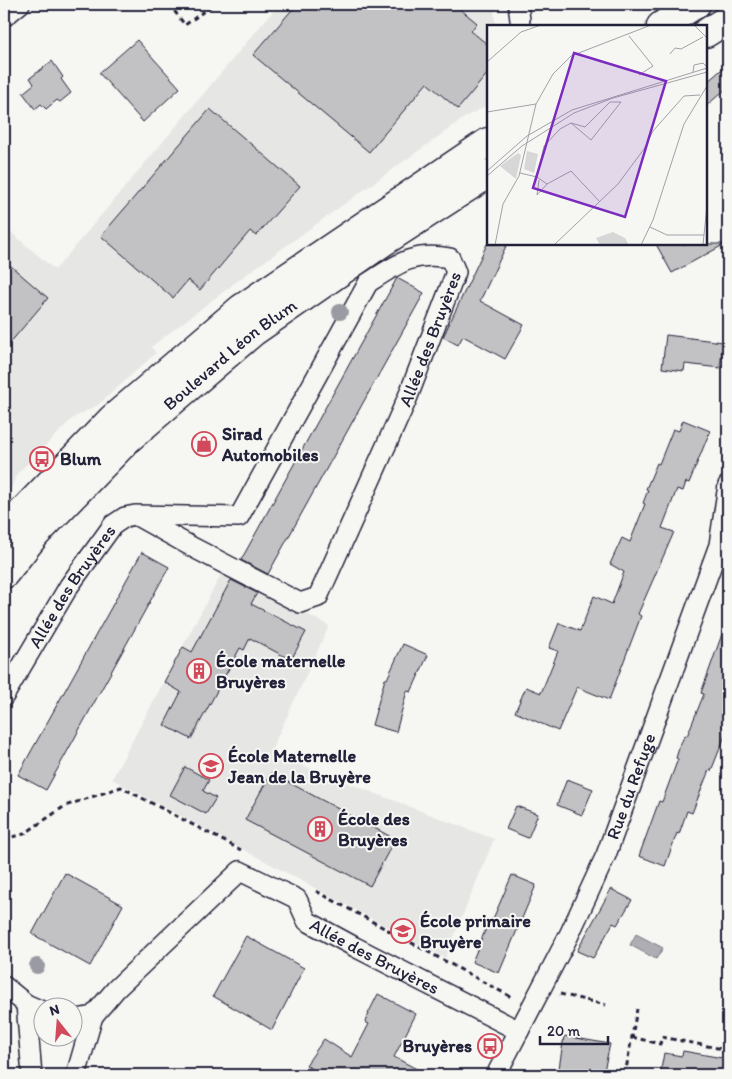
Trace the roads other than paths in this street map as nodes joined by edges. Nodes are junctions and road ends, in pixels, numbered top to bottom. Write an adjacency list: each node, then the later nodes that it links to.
1 (20, 4): 3 (street)
2 (696, 4): 5 (main road)
3 (4, 17)
4 (728, 19): 6 (main road)
5 (662, 25)
6 (707, 32)
7 (487, 143): 11 (main road, Boulevard Léon Blum)
8 (487, 175): 12 (main road, Boulevard Léon Blum)
9 (728, 485): 18 (street, Rue du Refuge)
10 (135, 515): 10 (street, Allée des Bruyères); 13 (street, Allée des Bruyères)
11 (4, 531)
12 (4, 574)
13 (4, 696)
14 (4, 986): 15 (street)
15 (32, 1006)
16 (93, 1016): 17 (street); 18 (street, Allée des Bruyères); 21 (street, Allée des Bruyères)
17 (82, 1018)
18 (519, 1031): 22 (street, Rue du Refuge)
19 (33, 1046): 20 (street)
20 (32, 1075)
21 (76, 1075)
22 (496, 1075)

